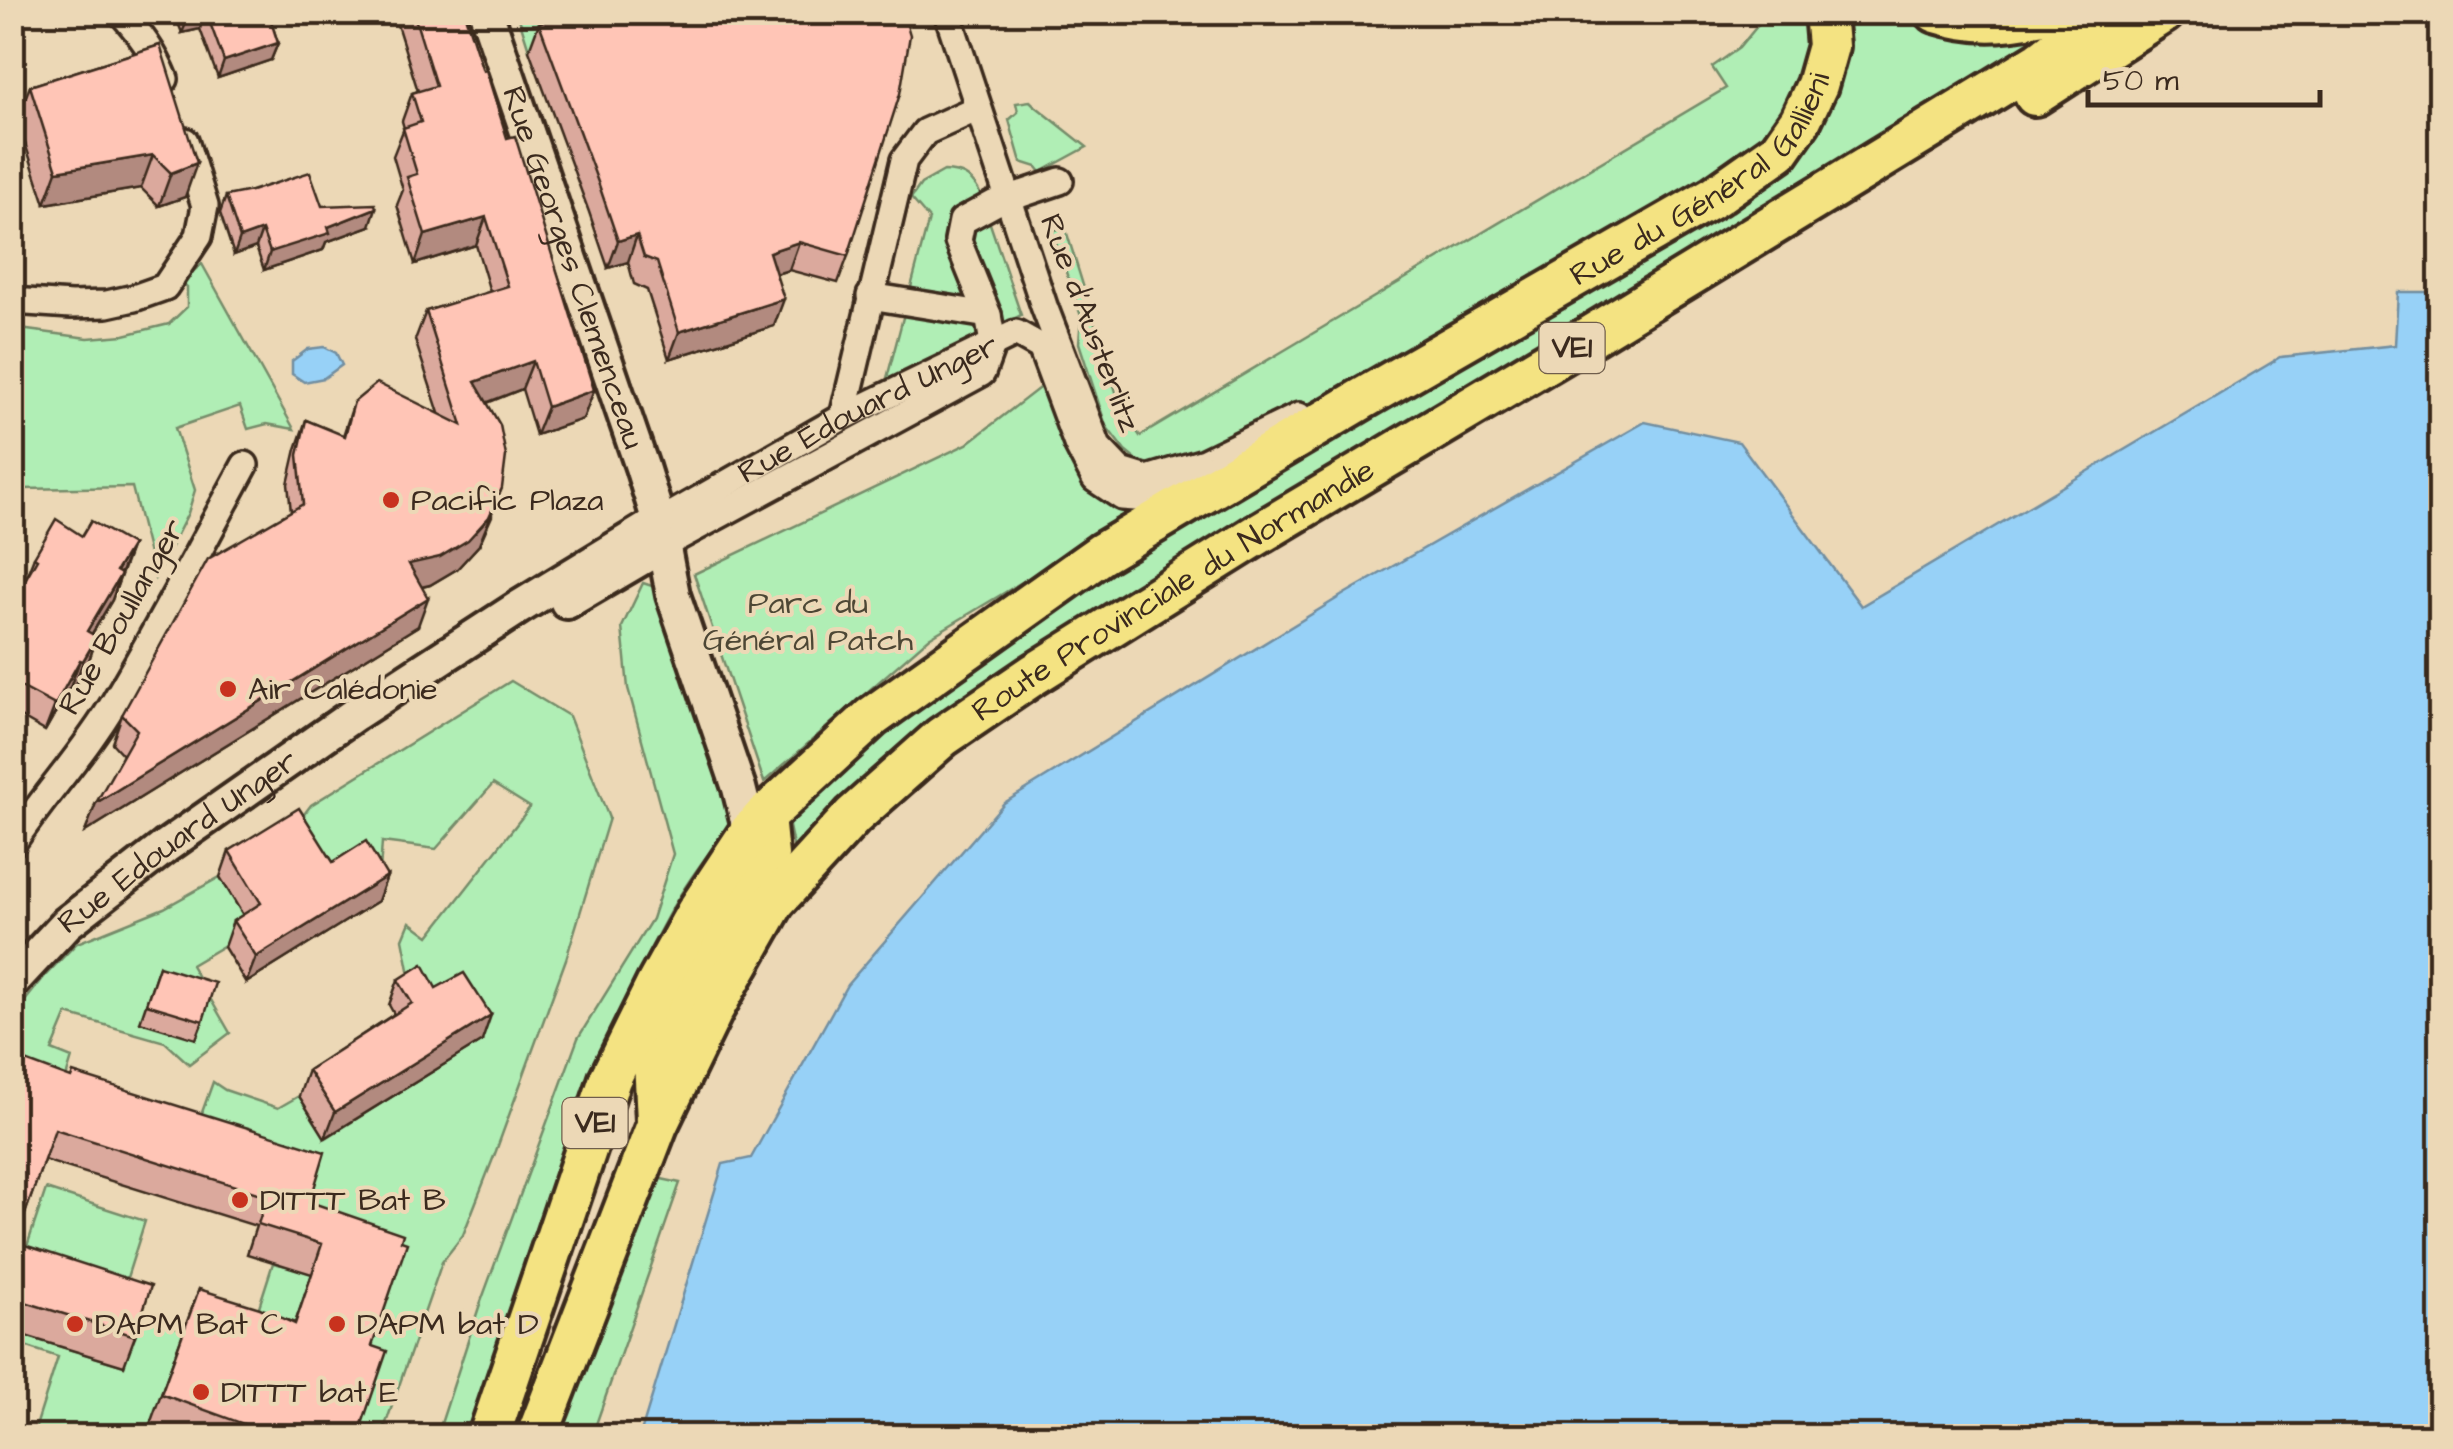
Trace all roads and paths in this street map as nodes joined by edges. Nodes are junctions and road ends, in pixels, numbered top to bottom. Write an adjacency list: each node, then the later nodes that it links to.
1 (121, 12): 13 (street)
2 (486, 12): 20 (street, Rue Georges Clemenceau)
3 (947, 12): 9 (street, Rue d'Austerlitz)
4 (1825, 12): 17 (main road, Rue du Général Gallieni / VE1)
5 (1936, 12): 6 (main road)
6 (2053, 12)
7 (2105, 12): 16 (main road, Route Provinciale du Normandie / VE1)
8 (2164, 12): 16 (main road)
9 (978, 108): 11 (street, Rue d'Austerlitz); 12 (street)
10 (1060, 180): 11 (street)
11 (1008, 199): 14 (street); 17 (street, Rue d'Austerlitz)
12 (870, 296): 14 (street); 18 (street)
13 (12, 301)
14 (988, 314): 15 (street)
15 (993, 343): 17 (street, Rue d'Austerlitz); 18 (street, Rue Edouard Unger); 20 (street, Rue Edouard Unger)
16 (1571, 348): 25 (main road, Route Provinciale du Normandie / VE1)
17 (1362, 399): 22 (main road, Route Provinciale du Normandie / VE1)
18 (843, 417): 20 (street, Rue Edouard Unger)
19 (244, 465): 21 (street, Rue Boullanger)
20 (662, 534): 22 (street, Rue Georges Clemenceau); 24 (street, Rue Edouard Unger)
21 (23, 806): 23 (street, Rue Boullanger)
22 (757, 824): 25 (main road); 26 (main road, Route Provinciale du Normandie / VE1)
23 (12, 844)
24 (12, 982)
25 (657, 1125): 27 (main road, Route Provinciale du Normandie / VE1)
26 (490, 1436)
27 (537, 1436)

